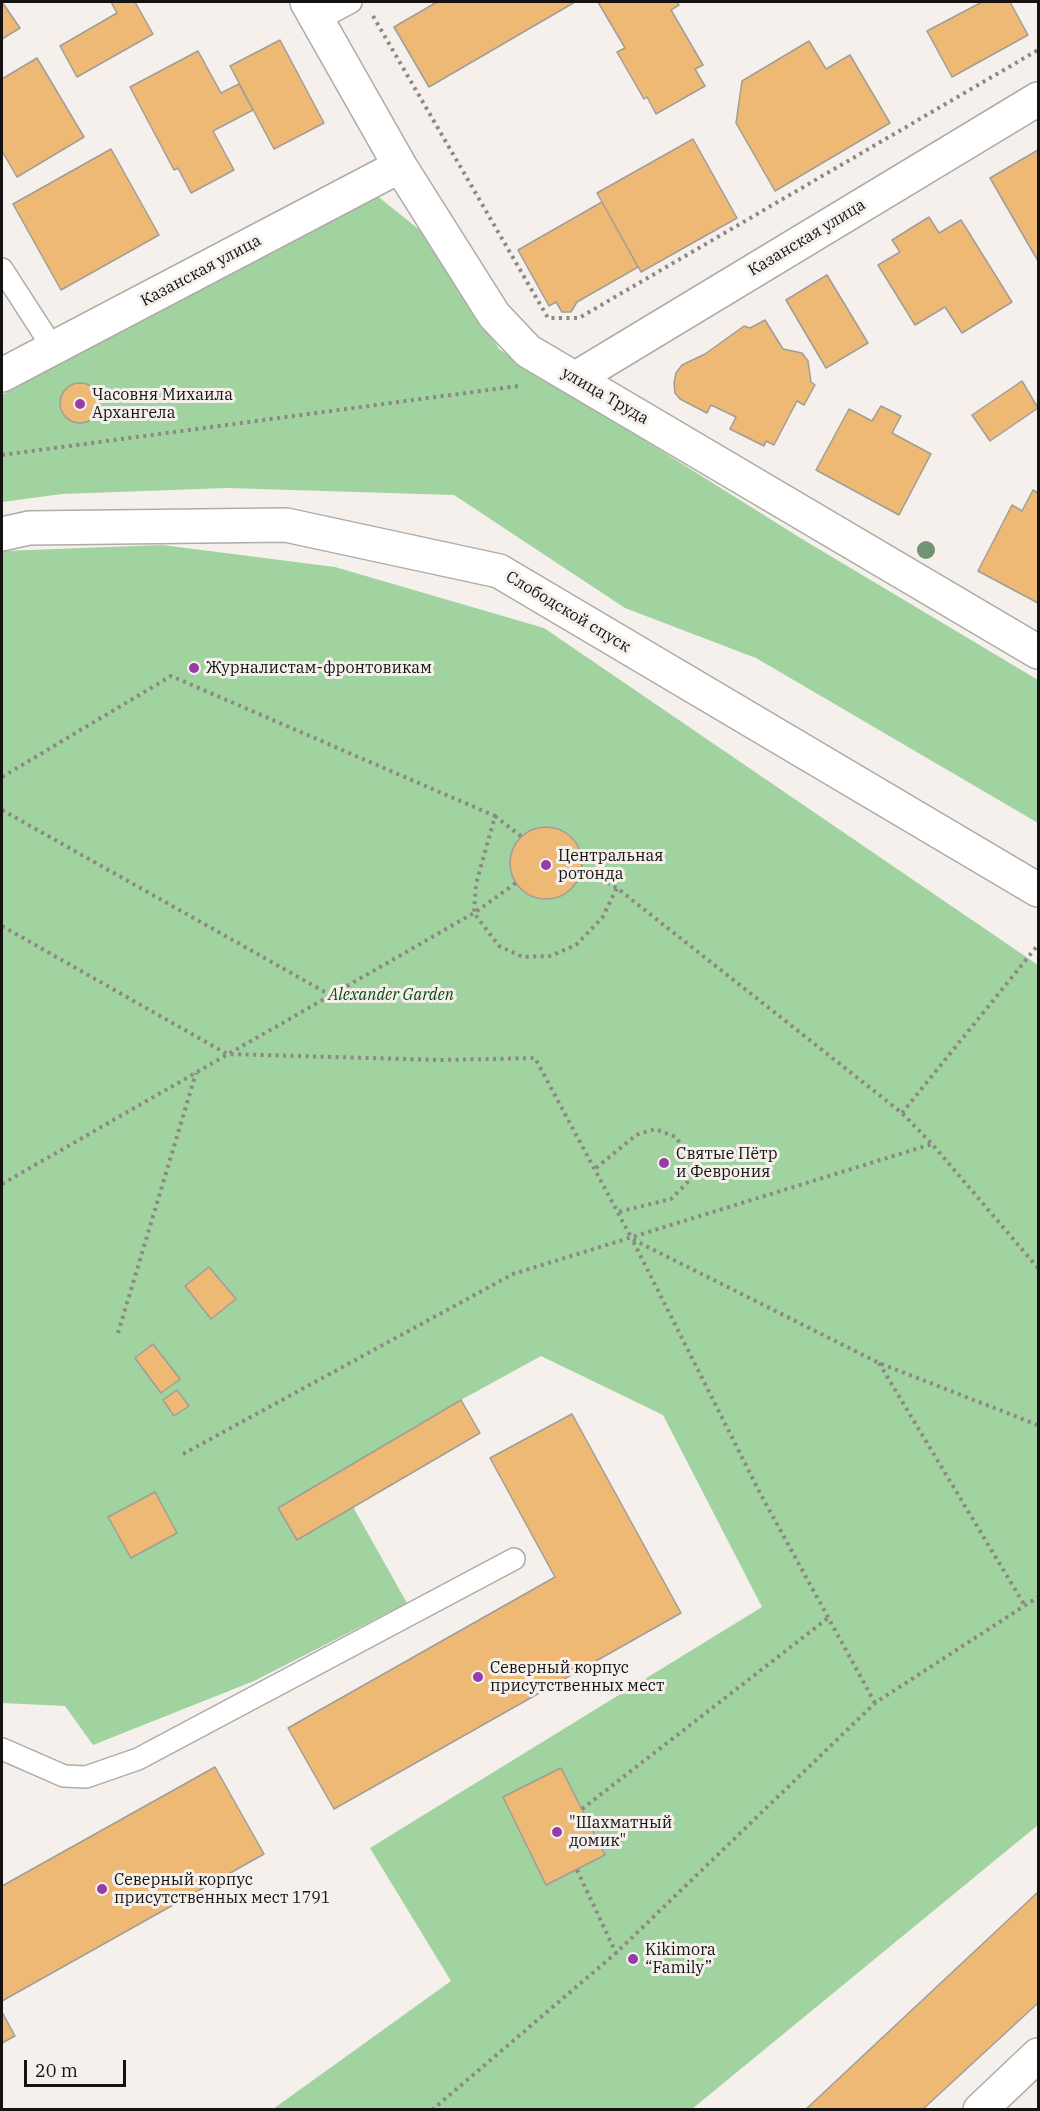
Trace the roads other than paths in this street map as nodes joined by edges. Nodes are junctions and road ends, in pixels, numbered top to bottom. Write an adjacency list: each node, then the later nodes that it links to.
1 (351, 2): 2 (lane)
2 (313, 11): 4 (street, улица Труда)
3 (1038, 99): 8 (street, Казанская улица)
4 (400, 166): 6 (street, Казанская улица); 8 (street, улица Труда)
5 (2, 269): 6 (lane)
6 (53, 348): 7 (street, Казанская улица)
7 (2, 375)
8 (576, 378): 10 (street, улица Труда)
9 (2, 534): 11 (street, Слободской спуск)
10 (1038, 652)
11 (1038, 890)
12 (514, 1559): 13 (lane)
13 (2, 1749)
14 (1038, 2055): 15 (street)
15 (980, 2109)

